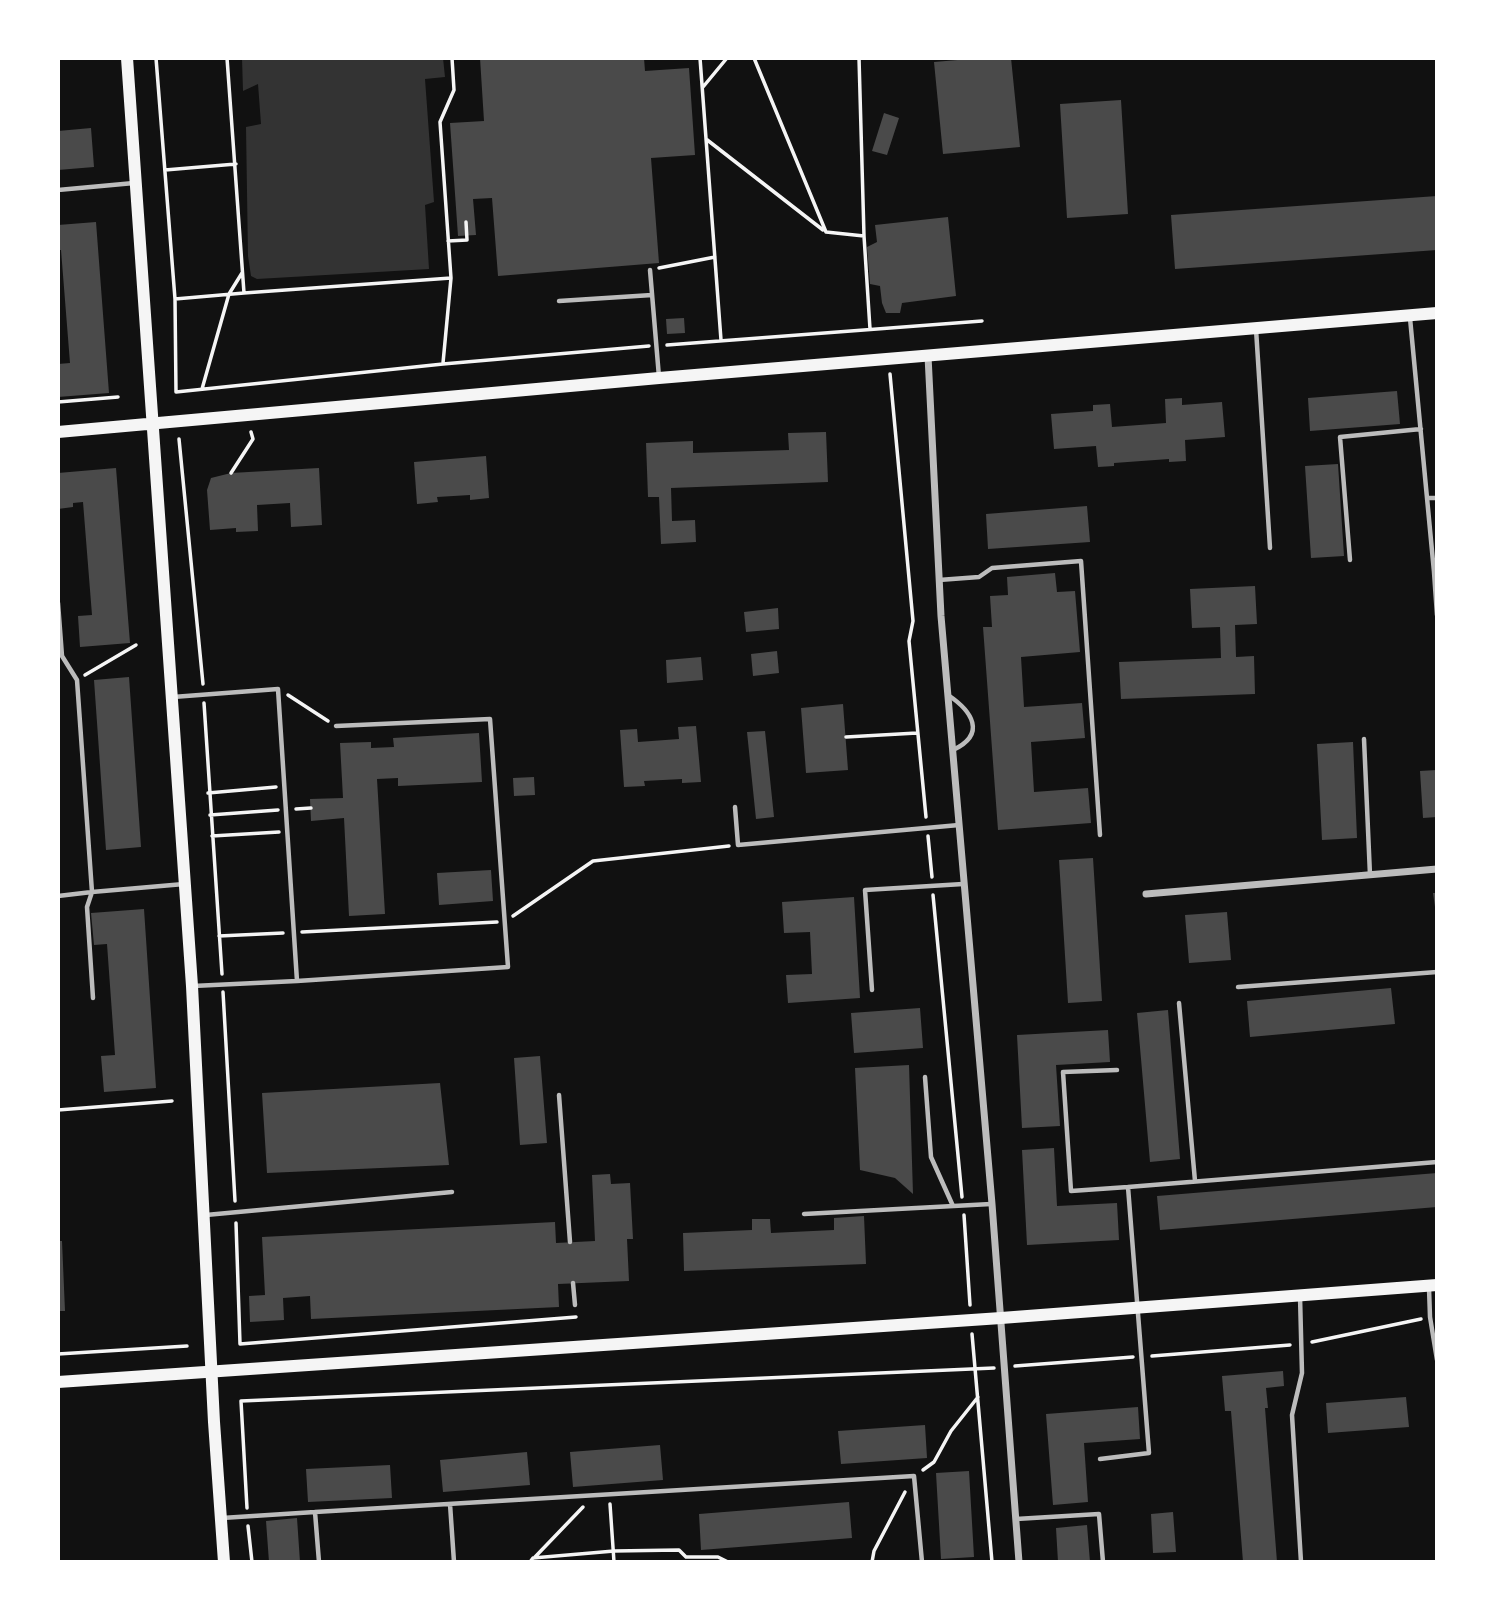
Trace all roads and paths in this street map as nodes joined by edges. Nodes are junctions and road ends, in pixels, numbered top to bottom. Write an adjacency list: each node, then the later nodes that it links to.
1 (127, 58): 13 (main road)
2 (156, 58): 12 (path)
3 (227, 58): 11 (path)
4 (452, 58): 18 (path)
5 (700, 58): 9 (path)
6 (727, 58): 9 (path)
7 (754, 58): 16 (path)
8 (859, 58): 17 (path)
9 (702, 88): 10 (path)
10 (706, 139): 16 (path); 19 (path)
11 (236, 164): 12 (path); 21 (path)
12 (165, 170): 26 (path)
13 (136, 183): 14 (lane); 42 (main road)
14 (58, 190)
15 (466, 222): 18 (path)
16 (826, 232): 17 (path)
17 (864, 236): 32 (path)
18 (448, 241): 22 (path)
19 (715, 257): 20 (path); 33 (path)
20 (650, 270): 25 (lane)
21 (243, 271): 23 (path); 24 (path)
22 (451, 278): 23 (path); 36 (path)
23 (244, 293): 24 (path)
24 (229, 294): 26 (path); 39 (path)
25 (652, 295): 27 (lane); 34 (lane)
26 (175, 299): 39 (path)
27 (559, 301)
28 (1437, 313): 29 (main road)
29 (1410, 316): 31 (main road); 43 (lane)
30 (982, 321): 32 (path)
31 (1256, 328): 35 (main road); 50 (lane)
32 (870, 329): 33 (path)
33 (722, 340): 34 (path)
34 (657, 345): 36 (path); 38 (lane)
35 (928, 356): 38 (main road); 53 (street)
36 (443, 364): 39 (path)
37 (890, 374): 63 (path)
38 (659, 378): 42 (main road)
39 (202, 388)
40 (118, 397): 41 (path)
41 (58, 402)
42 (153, 425): 44 (main road); 61 (main road)
43 (1420, 429): 48 (lane); 51 (lane)
44 (58, 432)
45 (251, 432): 47 (path)
46 (179, 439): 59 (path)
47 (231, 473)
48 (1427, 498): 49 (lane); 52 (lane)
49 (1437, 498)
50 (1270, 548)
51 (1350, 559)
52 (1436, 572): 55 (lane)
53 (939, 580): 60 (street); 76 (lane)
54 (58, 603): 57 (lane)
55 (1437, 615)
56 (136, 645): 57 (path)
57 (77, 680): 84 (lane)
58 (278, 689): 59 (lane); 62 (path); 67 (lane)
59 (204, 694): 61 (lane); 68 (path)
60 (948, 695): 66 (street); 66 (lane)
61 (172, 697): 81 (main road)
62 (336, 726): 87 (lane)
63 (918, 733): 64 (path); 74 (path)
64 (846, 737)
65 (1364, 739): 80 (lane)
66 (952, 751): 73 (street)
67 (285, 787): 68 (path); 71 (lane)
68 (208, 793): 72 (path)
69 (735, 807): 78 (lane)
70 (311, 808): 71 (path)
71 (287, 810): 72 (path); 75 (lane)
72 (210, 815): 77 (path)
73 (959, 825): 74 (lane); 82 (street)
74 (927, 829): 78 (lane); 83 (path)
75 (288, 831): 77 (path); 88 (lane)
76 (1100, 835)
77 (212, 836): 89 (path)
78 (738, 845): 87 (path)
79 (1437, 869): 80 (street)
80 (1370, 875): 85 (street)
81 (185, 884): 84 (lane); 93 (main road)
82 (964, 884): 83 (lane); 107 (street)
83 (933, 885): 95 (lane); 108 (path)
84 (92, 892): 86 (lane); 96 (lane)
85 (1146, 894)
86 (58, 896)
87 (505, 921): 88 (path); 91 (lane)
88 (295, 933): 89 (path); 91 (lane)
89 (219, 936): 92 (path)
90 (1437, 972): 94 (lane)
91 (297, 981): 92 (lane)
92 (223, 985): 93 (lane); 110 (path)
93 (192, 986): 112 (main road)
94 (1238, 987)
95 (872, 990)
96 (93, 998)
97 (1180, 1003): 104 (lane)
98 (1117, 1070): 105 (lane)
99 (925, 1077): 109 (lane)
100 (558, 1095): 113 (lane)
101 (172, 1101): 102 (path)
102 (58, 1110)
103 (1437, 1162): 104 (lane)
104 (1195, 1181): 105 (lane)
105 (1128, 1186): 118 (lane)
106 (452, 1192): 110 (lane)
107 (992, 1204): 108 (lane); 121 (street)
108 (963, 1205): 109 (lane); 122 (path)
109 (953, 1206): 111 (lane)
110 (236, 1212): 112 (lane); 119 (path)
111 (804, 1214)
112 (204, 1215): 130 (main road)
113 (570, 1242)
114 (573, 1283): 117 (lane)
115 (1433, 1285): 116 (main road); 120 (lane)
116 (1300, 1295): 118 (main road); 123 (lane)
117 (575, 1305)
118 (1138, 1307): 121 (main road); 126 (lane)
119 (577, 1317)
120 (1430, 1317): 123 (path); 127 (lane)
121 (1001, 1318): 122 (main road); 128 (street)
122 (971, 1319): 129 (path); 130 (main road)
123 (1301, 1344): 126 (path); 155 (lane)
124 (187, 1346): 125 (path)
125 (58, 1354)
126 (1142, 1356): 128 (path); 133 (lane)
127 (1437, 1360)
128 (1005, 1367): 129 (path); 141 (street)
129 (976, 1369): 132 (path); 139 (path)
130 (213, 1373): 131 (main road); 140 (main road)
131 (58, 1382)
132 (978, 1396): 134 (path); 152 (path)
133 (1100, 1459)
134 (914, 1476): 135 (lane); 150 (path); 151 (lane)
135 (610, 1494): 136 (lane); 142 (path)
136 (593, 1495): 137 (lane); 143 (path)
137 (450, 1504): 138 (lane); 147 (lane)
138 (315, 1512): 139 (lane); 146 (lane)
139 (247, 1516): 140 (lane); 145 (path)
140 (220, 1518): 144 (main road)
141 (1016, 1519): 153 (street); 154 (lane)
142 (614, 1550): 143 (path); 148 (path); 149 (path)
143 (532, 1560)
144 (224, 1562)
145 (252, 1562)
146 (319, 1562)
147 (454, 1562)
148 (614, 1562)
149 (728, 1562)
150 (872, 1562)
151 (922, 1562)
152 (992, 1562)
153 (1019, 1562)
154 (1102, 1562)
155 (1301, 1562)

